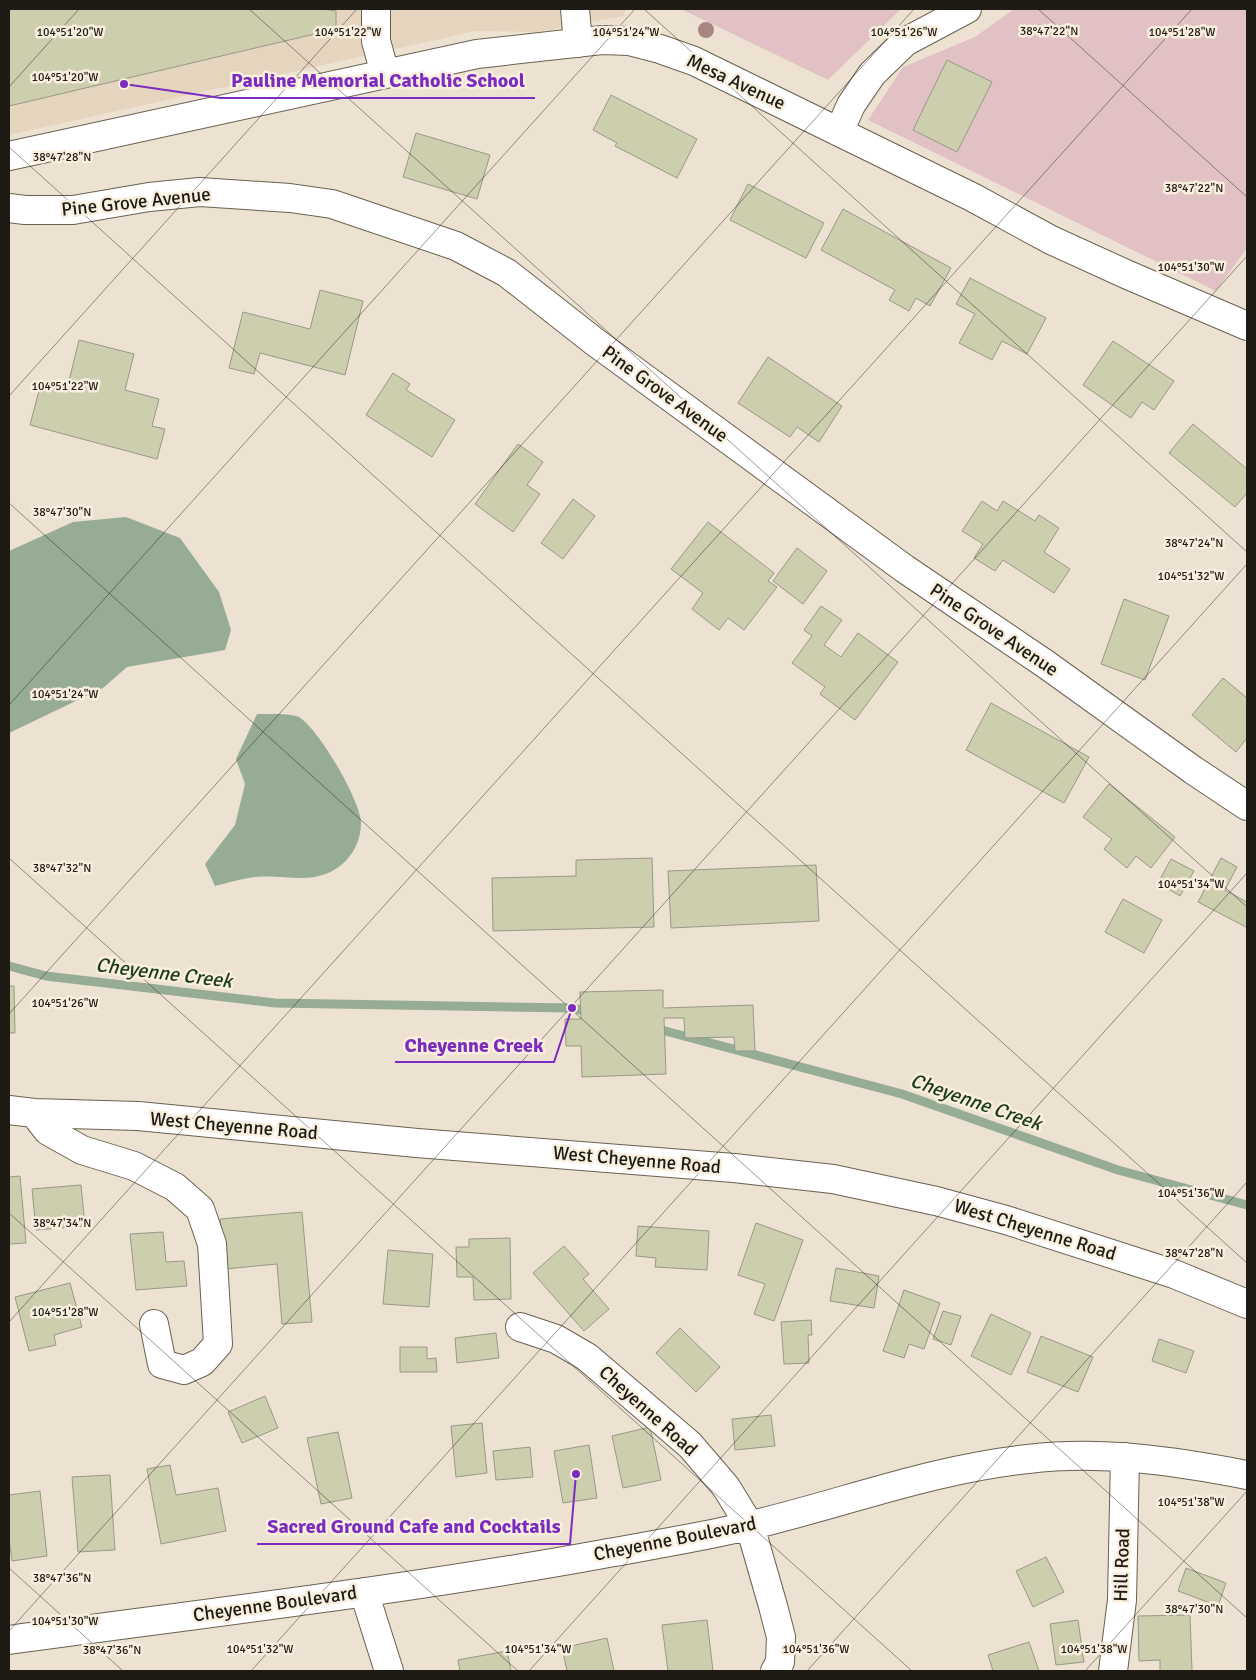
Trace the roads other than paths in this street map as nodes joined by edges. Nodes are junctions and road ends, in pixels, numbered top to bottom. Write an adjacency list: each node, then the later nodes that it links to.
1 (376, 9): 5 (street)
2 (575, 9): 4 (street)
3 (967, 9): 6 (street)
4 (578, 43): 5 (street, Mesa Avenue); 6 (street, Mesa Avenue)
5 (385, 74): 7 (street, Mesa Avenue)
6 (839, 132): 9 (street, Mesa Avenue)
7 (9, 156)
8 (9, 208): 10 (street, Pine Grove Avenue)
9 (1244, 317)
10 (1247, 806)
11 (21, 1111): 12 (street, West Cheyenne Road); 13 (street)
12 (1247, 1304)
13 (154, 1324)
14 (520, 1328): 17 (street, Cheyenne Road)
15 (1125, 1457): 16 (street, Cheyenne Boulevard); 17 (street, Cheyenne Boulevard); 22 (street, Hill Road)
16 (1247, 1475)
17 (750, 1526): 18 (street, Cheyenne Boulevard); 21 (street, Cheyenne Road)
18 (364, 1592): 19 (street, Cheyenne Boulevard); 20 (street)
19 (9, 1640)
20 (389, 1671)
21 (775, 1671)
22 (1113, 1671)

